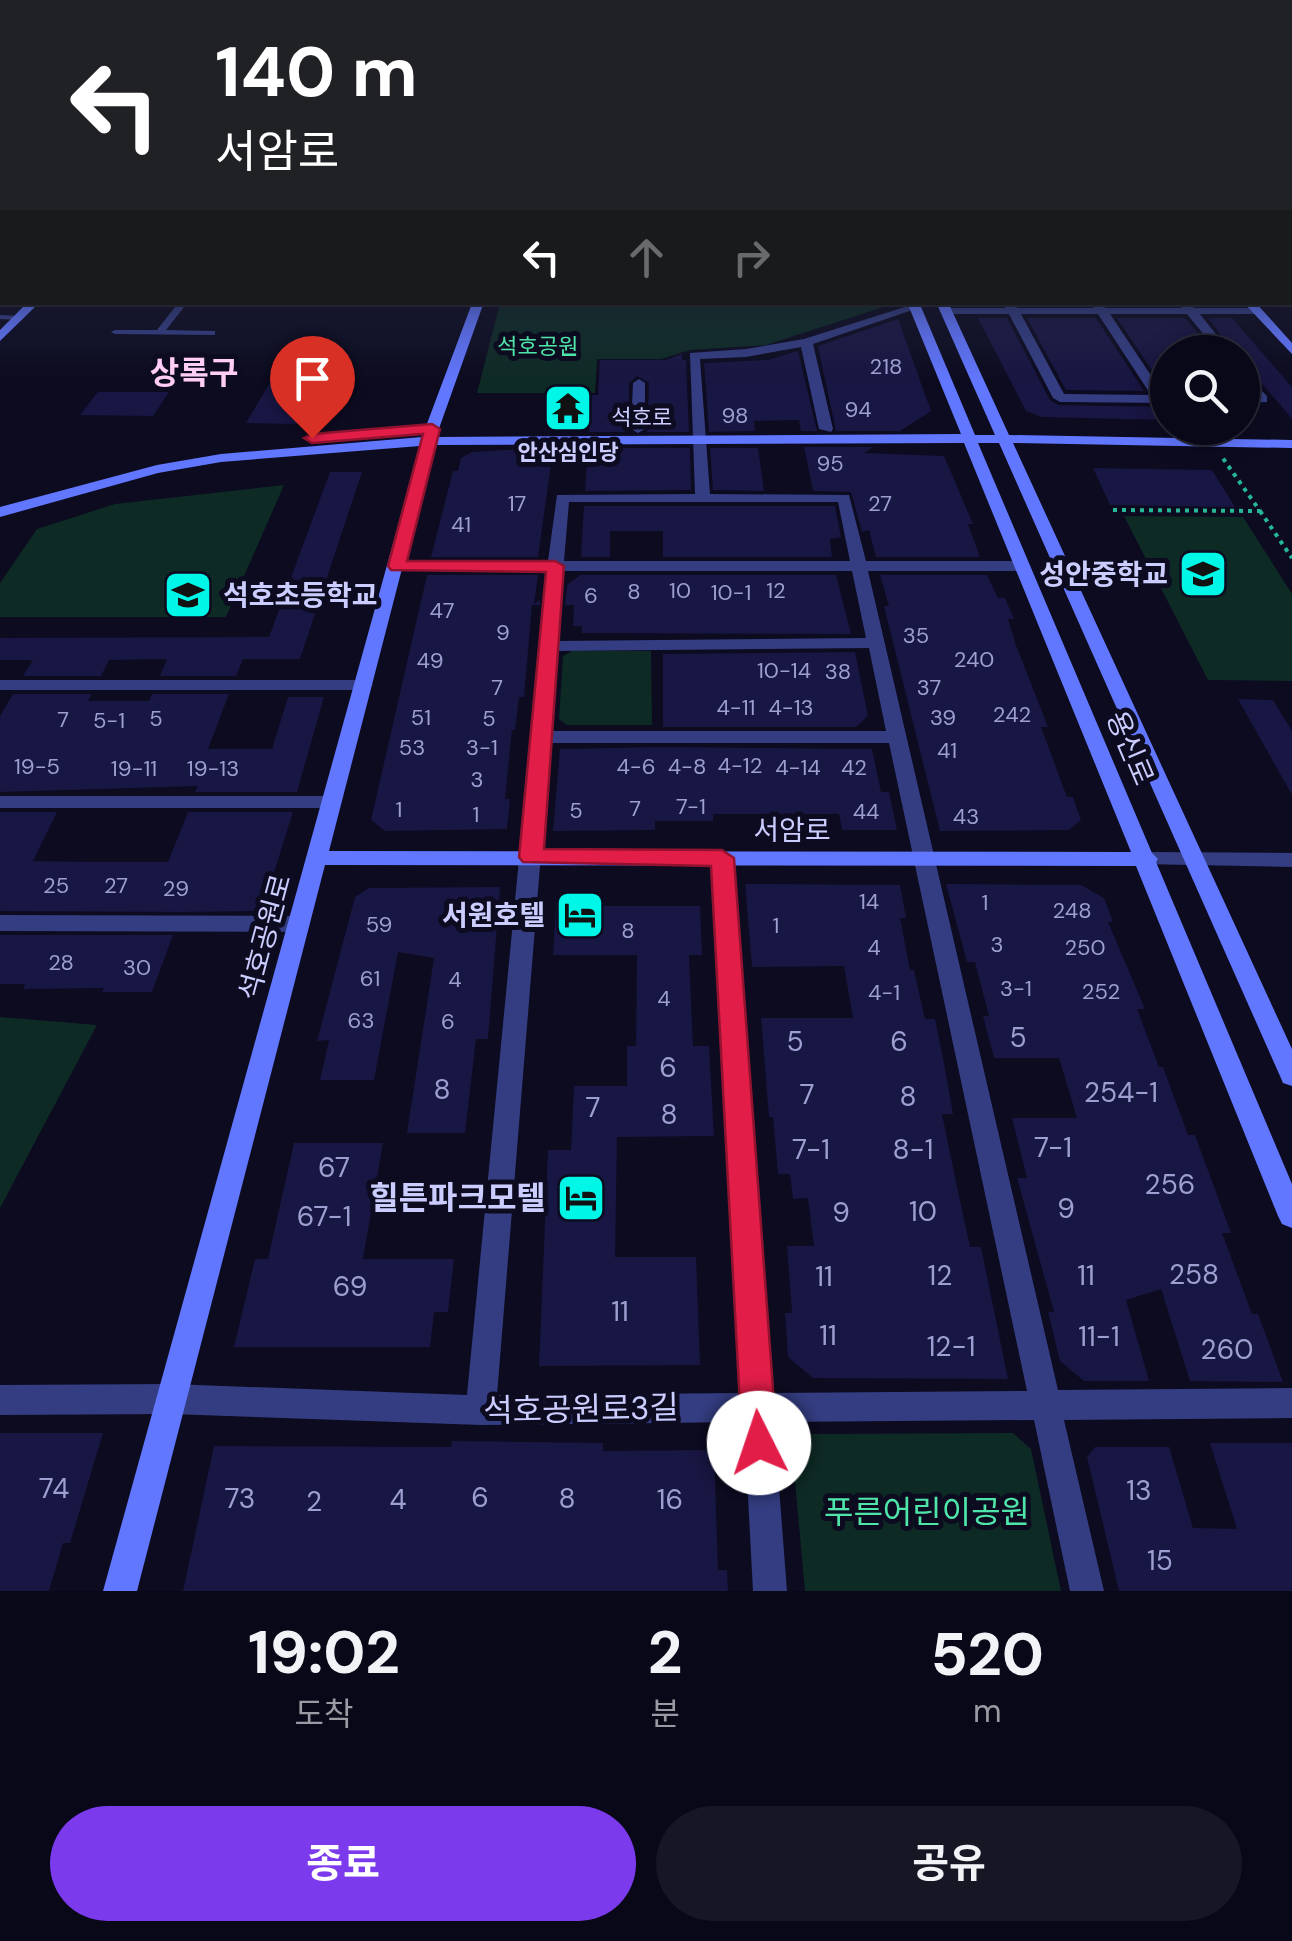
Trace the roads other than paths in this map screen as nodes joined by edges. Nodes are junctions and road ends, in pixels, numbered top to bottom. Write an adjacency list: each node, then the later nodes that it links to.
1 (32, 305): 12 (main road)
2 (182, 305): 14 (lane)
3 (476, 305): 29 (main road, 석호공원로)
4 (911, 305): 18 (street)
5 (914, 305): 26 (main road, 용신로)
6 (943, 306): 7 (street); 28 (main road, 용신로)
7 (1010, 307): 8 (street); 22 (street)
8 (1099, 307): 9 (street); 20 (street)
9 (1187, 307): 10 (street); 16 (street)
10 (1252, 307): 19 (main road)
11 (0, 317): 12 (lane)
12 (20, 318): 17 (main road)
13 (115, 332): 14 (lane)
14 (160, 332): 15 (lane)
15 (212, 333)
16 (1210, 335)
17 (0, 337)
18 (806, 342): 24 (street); 27 (street, 석호로)
19 (1292, 350)
20 (1150, 379)
21 (639, 382): 23 (street)
22 (1150, 399)
23 (638, 429): 27 (main road, 석호로); 29 (main road, 석호로)
24 (826, 429): 26 (main road, 석호로); 27 (main road, 석호로)
25 (1292, 431): 28 (main road, 석호로)
26 (968, 433): 27 (main road, 석호로); 28 (main road, 석호로); 37 (main road, 용신로)
27 (699, 434): 29 (main road, 석호로); 31 (street)
28 (1000, 434): 30 (main road, 석호로); 51 (main road, 용신로)
29 (430, 435): 32 (main road, 석호로); 33 (main road, 석호로); 34 (main road, 석호공원로)
30 (1292, 444)
31 (703, 498): 35 (street); 36 (street)
32 (0, 500)
33 (0, 512)
34 (397, 566): 35 (street); 41 (main road, 석호공원로)
35 (555, 566): 36 (street); 39 (street)
36 (860, 566): 37 (street); 38 (street)
37 (1023, 566): 50 (main road, 용신로)
38 (877, 643): 39 (street); 43 (street)
39 (549, 646): 42 (street)
40 (0, 686): 41 (street)
41 (364, 686): 45 (main road, 석호공원로)
42 (540, 737): 43 (street); 47 (street)
43 (897, 737): 46 (street)
44 (0, 802): 45 (street)
45 (332, 802): 48 (main road, 석호공원로)
46 (922, 856): 49 (main road, 서암로); 50 (main road, 서암로); 61 (street)
47 (531, 857): 48 (main road, 서암로); 49 (main road, 서암로); 62 (street)
48 (317, 858): 54 (main road, 석호공원로)
49 (722, 858): 60 (street)
50 (1147, 859): 51 (street); 56 (main road, 용신로)
51 (1196, 859): 52 (street); 55 (main road, 용신로)
52 (1292, 860)
53 (0, 923): 54 (street)
54 (300, 924): 57 (main road, 석호공원로)
55 (1292, 1076)
56 (1292, 1216)
57 (171, 1399): 58 (street, 석호공원로3길); 62 (street, 석호공원로3길); 63 (main road, 석호공원로)
58 (0, 1400)
59 (1292, 1403): 61 (street, 석호공원로3길)
60 (757, 1406): 61 (street, 석호공원로3길); 62 (street, 석호공원로3길); 64 (street)
61 (1046, 1407): 65 (street)
62 (482, 1410)
63 (120, 1591)
64 (770, 1591)
65 (1087, 1591)

